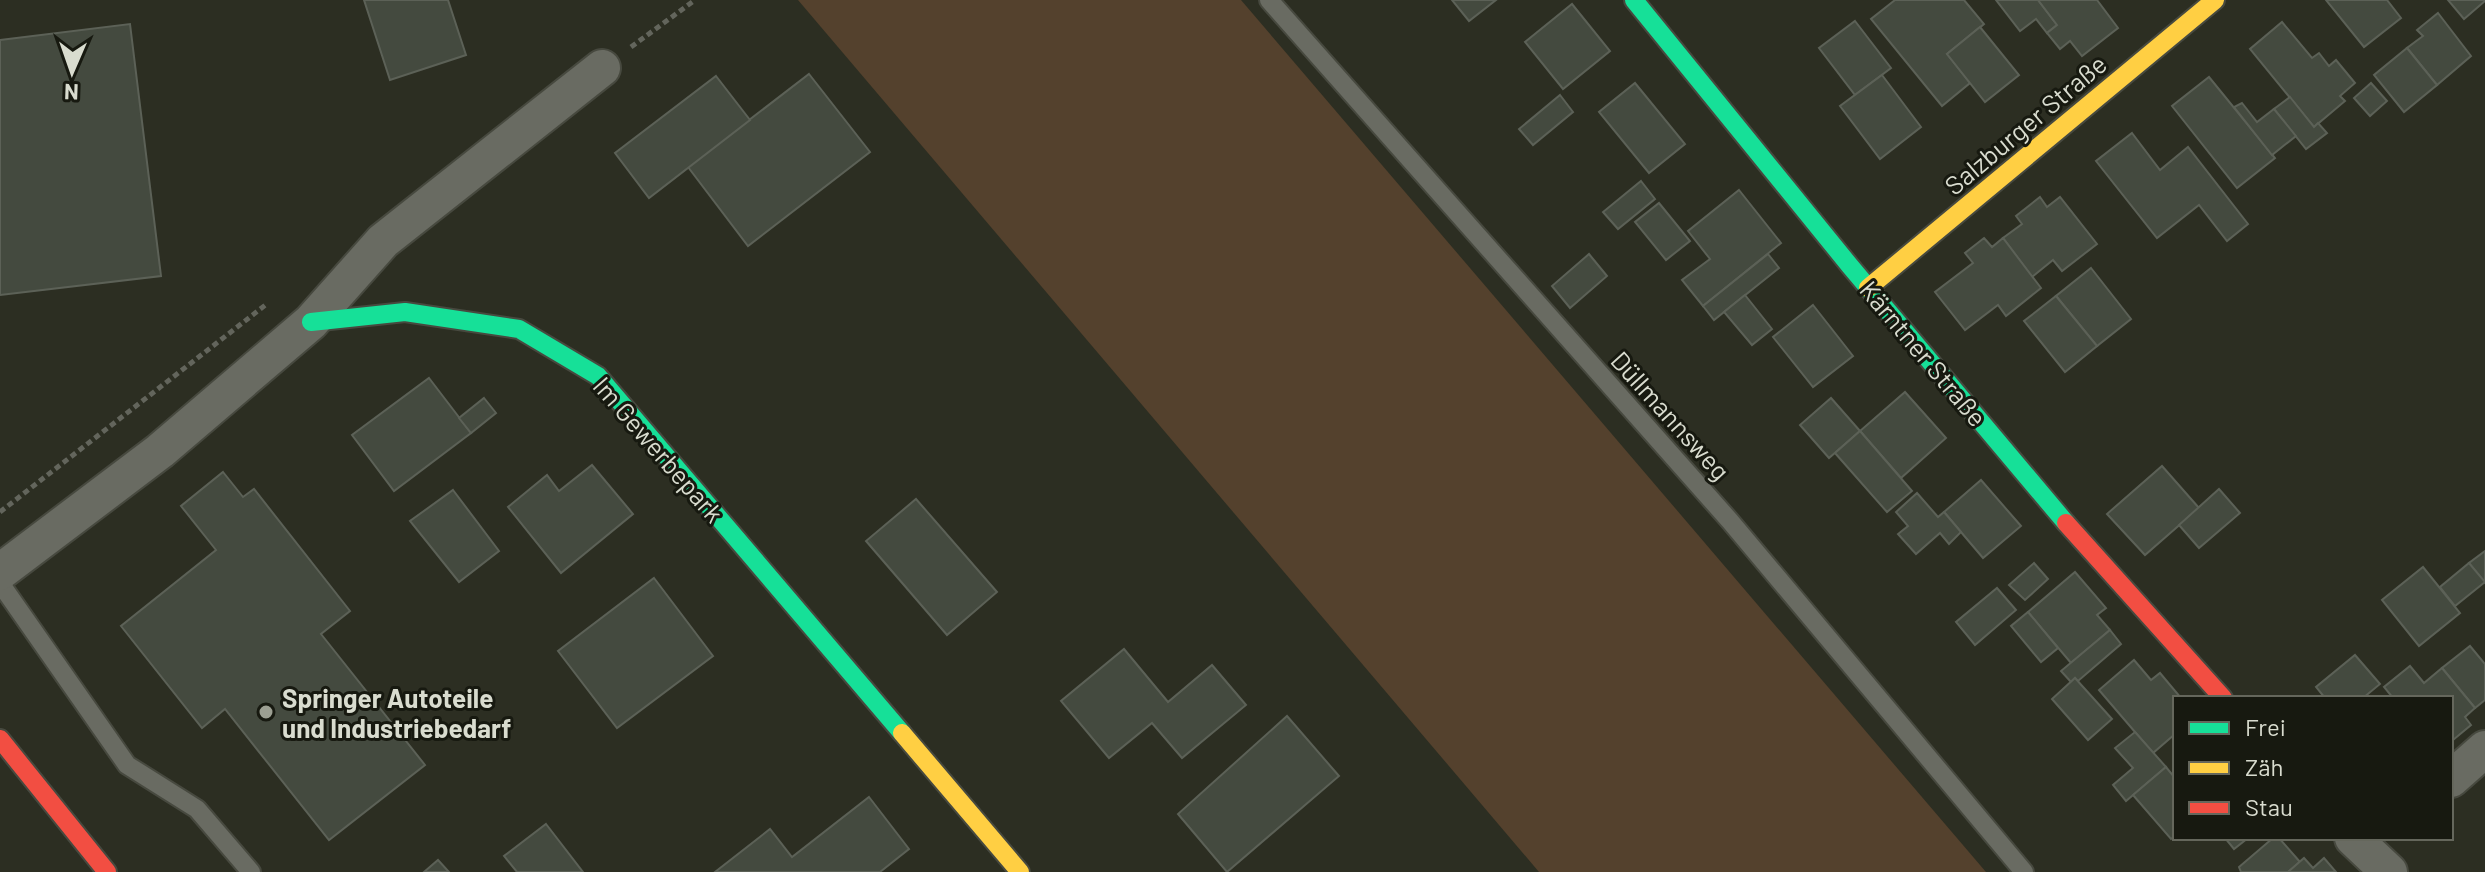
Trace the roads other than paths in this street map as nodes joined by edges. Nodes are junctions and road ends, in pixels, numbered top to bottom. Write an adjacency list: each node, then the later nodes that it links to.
1 (1269, 0): 16 (lane, Düllmannsweg)
2 (1634, 0): 5 (street, Kärntner Straße)
3 (2215, 0): 5 (street, Salzburger Straße)
4 (602, 68): 6 (street)
5 (1868, 288): 9 (street, Kärntner Straße)
6 (311, 322): 7 (street); 15 (street, Im Gewerbepark)
7 (0, 572)
8 (0, 583): 14 (lane)
9 (2221, 696)
10 (0, 739): 13 (street)
11 (2485, 749): 12 (street)
12 (2453, 777)
13 (107, 872)
14 (251, 872)
15 (1020, 872)
16 (2024, 872)

